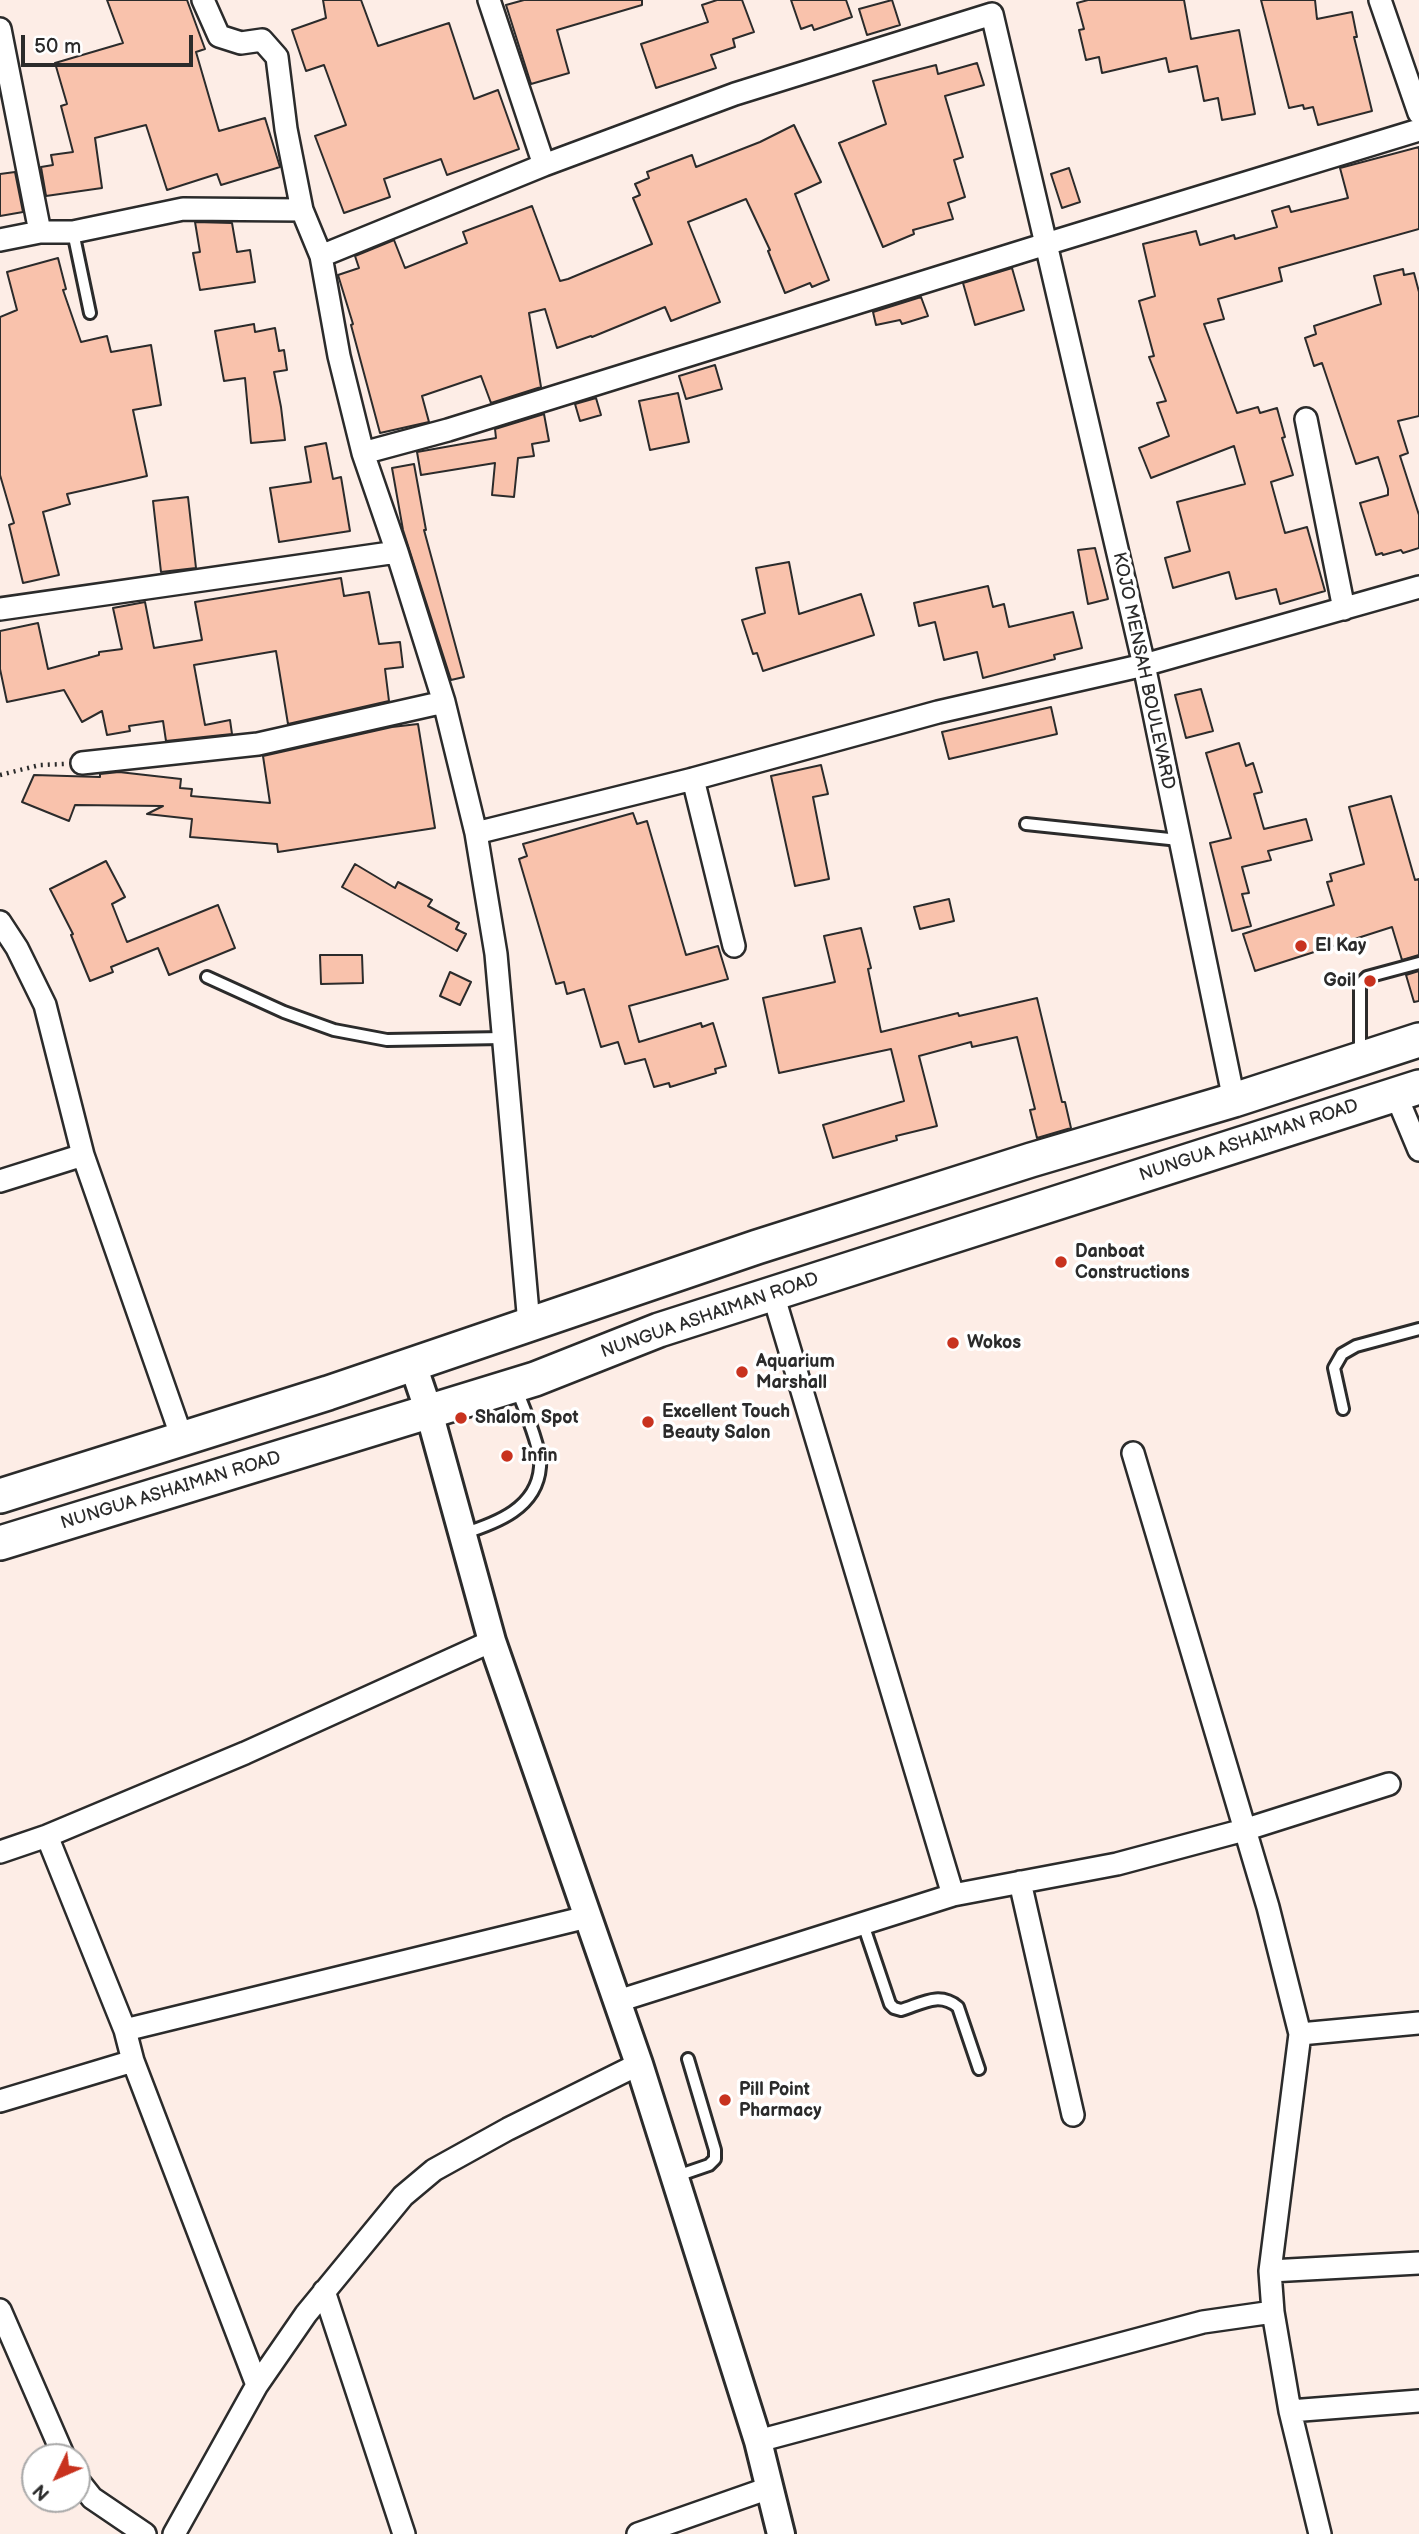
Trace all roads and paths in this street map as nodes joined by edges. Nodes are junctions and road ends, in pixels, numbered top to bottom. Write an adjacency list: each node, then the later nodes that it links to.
1 (203, 0): 9 (street)
2 (489, 0): 8 (street)
3 (1380, 0): 6 (street)
4 (990, 7): 8 (street); 13 (street, KOJO MENSAH BOULEVARD)
5 (0, 29): 10 (street)
6 (1419, 113)
7 (1419, 130): 13 (street)
8 (544, 165): 14 (street)
9 (302, 210): 11 (street); 14 (street)
10 (40, 232): 11 (street); 12 (street)
11 (73, 232): 15 (lane)
12 (0, 240)
13 (1046, 244): 17 (street); 22 (street, KOJO MENSAH BOULEVARD)
14 (321, 256): 17 (street)
15 (90, 313)
16 (1306, 419): 21 (street)
17 (363, 453): 18 (street)
18 (397, 552): 20 (street); 23 (street)
19 (1419, 587): 21 (street)
20 (0, 609)
21 (1343, 609): 22 (street)
22 (1144, 664): 26 (street); 29 (street, KOJO MENSAH BOULEVARD)
23 (444, 702): 24 (street); 28 (street)
24 (82, 763): 25 (path)
25 (0, 775)
26 (693, 779): 28 (street); 31 (street)
27 (1027, 824): 29 (lane)
28 (476, 833): 34 (street)
29 (1179, 840): 38 (street, KOJO MENSAH BOULEVARD)
30 (0, 922): 40 (street)
31 (734, 946)
32 (1419, 963): 36 (lane)
33 (207, 977): 34 (lane)
34 (503, 1038): 43 (street)
35 (1419, 1040): 36 (main road)
36 (1361, 1058): 38 (main road)
37 (1408, 1091): 39 (street); 42 (main road, NUNGUA ASHAIMAN ROAD)
38 (1234, 1100): 43 (main road)
39 (1419, 1150)
40 (83, 1155): 41 (street); 49 (street)
41 (0, 1181)
42 (773, 1294): 46 (main road, NUNGUA ASHAIMAN ROAD); 60 (street)
43 (529, 1324): 45 (main road)
44 (1419, 1329): 47 (lane)
45 (413, 1365): 48 (street); 49 (main road)
46 (515, 1385): 48 (main road, NUNGUA ASHAIMAN ROAD); 52 (lane)
47 (1343, 1409)
48 (429, 1412): 52 (street); 53 (main road, NUNGUA ASHAIMAN ROAD)
49 (182, 1438): 51 (main road)
50 (1133, 1453): 56 (street)
51 (0, 1496)
52 (462, 1534): 54 (street)
53 (0, 1543)
54 (492, 1641): 57 (street); 61 (street)
55 (1389, 1784): 56 (street)
56 (1244, 1830): 59 (street); 66 (street)
57 (47, 1836): 58 (street); 65 (street)
58 (0, 1852)
59 (1020, 1882): 60 (street); 72 (street)
60 (953, 1895): 62 (street)
61 (587, 1917): 63 (street); 65 (street)
62 (863, 1924): 63 (street); 70 (lane)
63 (618, 2001): 69 (street)
64 (1419, 2023): 66 (street)
65 (125, 2030): 68 (street)
66 (1300, 2034): 75 (street)
67 (688, 2059): 73 (lane)
68 (133, 2061): 71 (street); 79 (street)
69 (639, 2064): 73 (street); 76 (street)
70 (978, 2069)
71 (0, 2101)
72 (1073, 2115)
73 (674, 2177): 82 (street)
74 (1419, 2263): 75 (street)
75 (1270, 2272): 78 (street)
76 (324, 2291): 79 (street); 88 (street)
77 (0, 2310): 83 (street)
78 (1273, 2312): 81 (street); 82 (street)
79 (257, 2385): 87 (street)
80 (1419, 2401): 81 (street)
81 (1290, 2411): 91 (street)
82 (758, 2441): 84 (street)
83 (58, 2443)
84 (769, 2488): 89 (street); 90 (street)
85 (91, 2497): 86 (street)
86 (145, 2534)
87 (174, 2534)
88 (404, 2534)
89 (638, 2534)
90 (781, 2534)
91 (1320, 2534)

